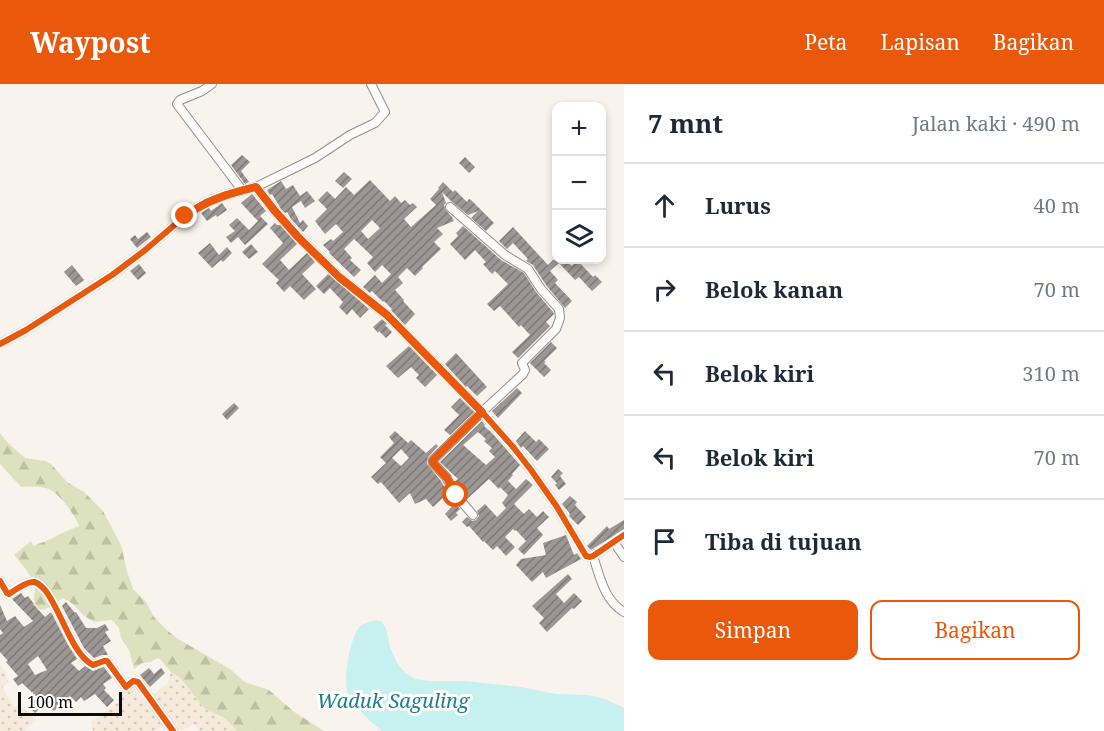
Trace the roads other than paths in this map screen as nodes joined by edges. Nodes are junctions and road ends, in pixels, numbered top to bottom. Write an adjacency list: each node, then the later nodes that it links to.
1 (212, 84): 4 (street)
2 (371, 84): 3 (street)
3 (256, 187): 4 (street); 7 (street)
4 (242, 190): 6 (street)
5 (450, 207): 7 (street)
6 (0, 344)
7 (482, 412): 8 (street); 11 (street)
8 (473, 515)
9 (624, 535): 10 (street)
10 (614, 542): 11 (street); 12 (street)
11 (593, 556): 14 (street)
12 (624, 557)
13 (0, 581): 15 (street)
14 (624, 612)
15 (173, 731)

